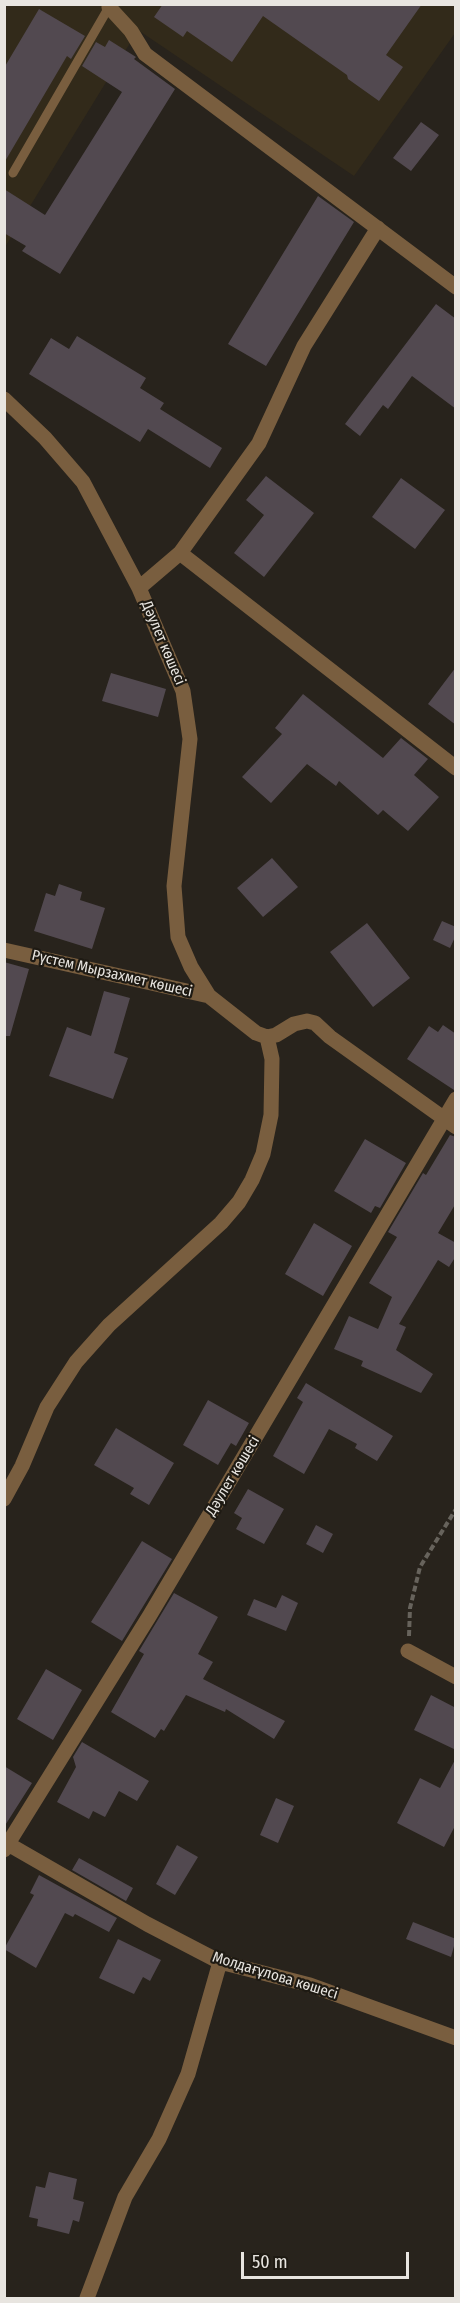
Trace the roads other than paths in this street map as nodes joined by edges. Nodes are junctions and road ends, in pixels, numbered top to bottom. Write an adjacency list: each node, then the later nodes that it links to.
1 (110, 6): 2 (lane); 3 (street)
2 (13, 173)
3 (378, 228): 4 (street); 6 (street)
4 (456, 287)
5 (4, 399): 7 (street, Дәулет көшесі)
6 (180, 553): 7 (street); 8 (street)
7 (140, 588): 10 (street, Дәулет көшесі)
8 (456, 768)
9 (4, 950): 10 (street, Рүстем Мырзахмет көшесі)
10 (209, 996): 11 (street, Рүстем Мырзахмет көшесі)
11 (267, 1037): 13 (street); 14 (street)
12 (456, 1100): 13 (street, Дәулет көшесі)
13 (449, 1123): 17 (street, Дәулет көшесі)
14 (4, 1499)
15 (408, 1651): 16 (street)
16 (456, 1677)
17 (6, 1847): 18 (street, Молдағұлова көшесі)
18 (220, 1962): 19 (street, Молдағұлова көшесі); 20 (street)
19 (456, 2038)
20 (87, 2298)

